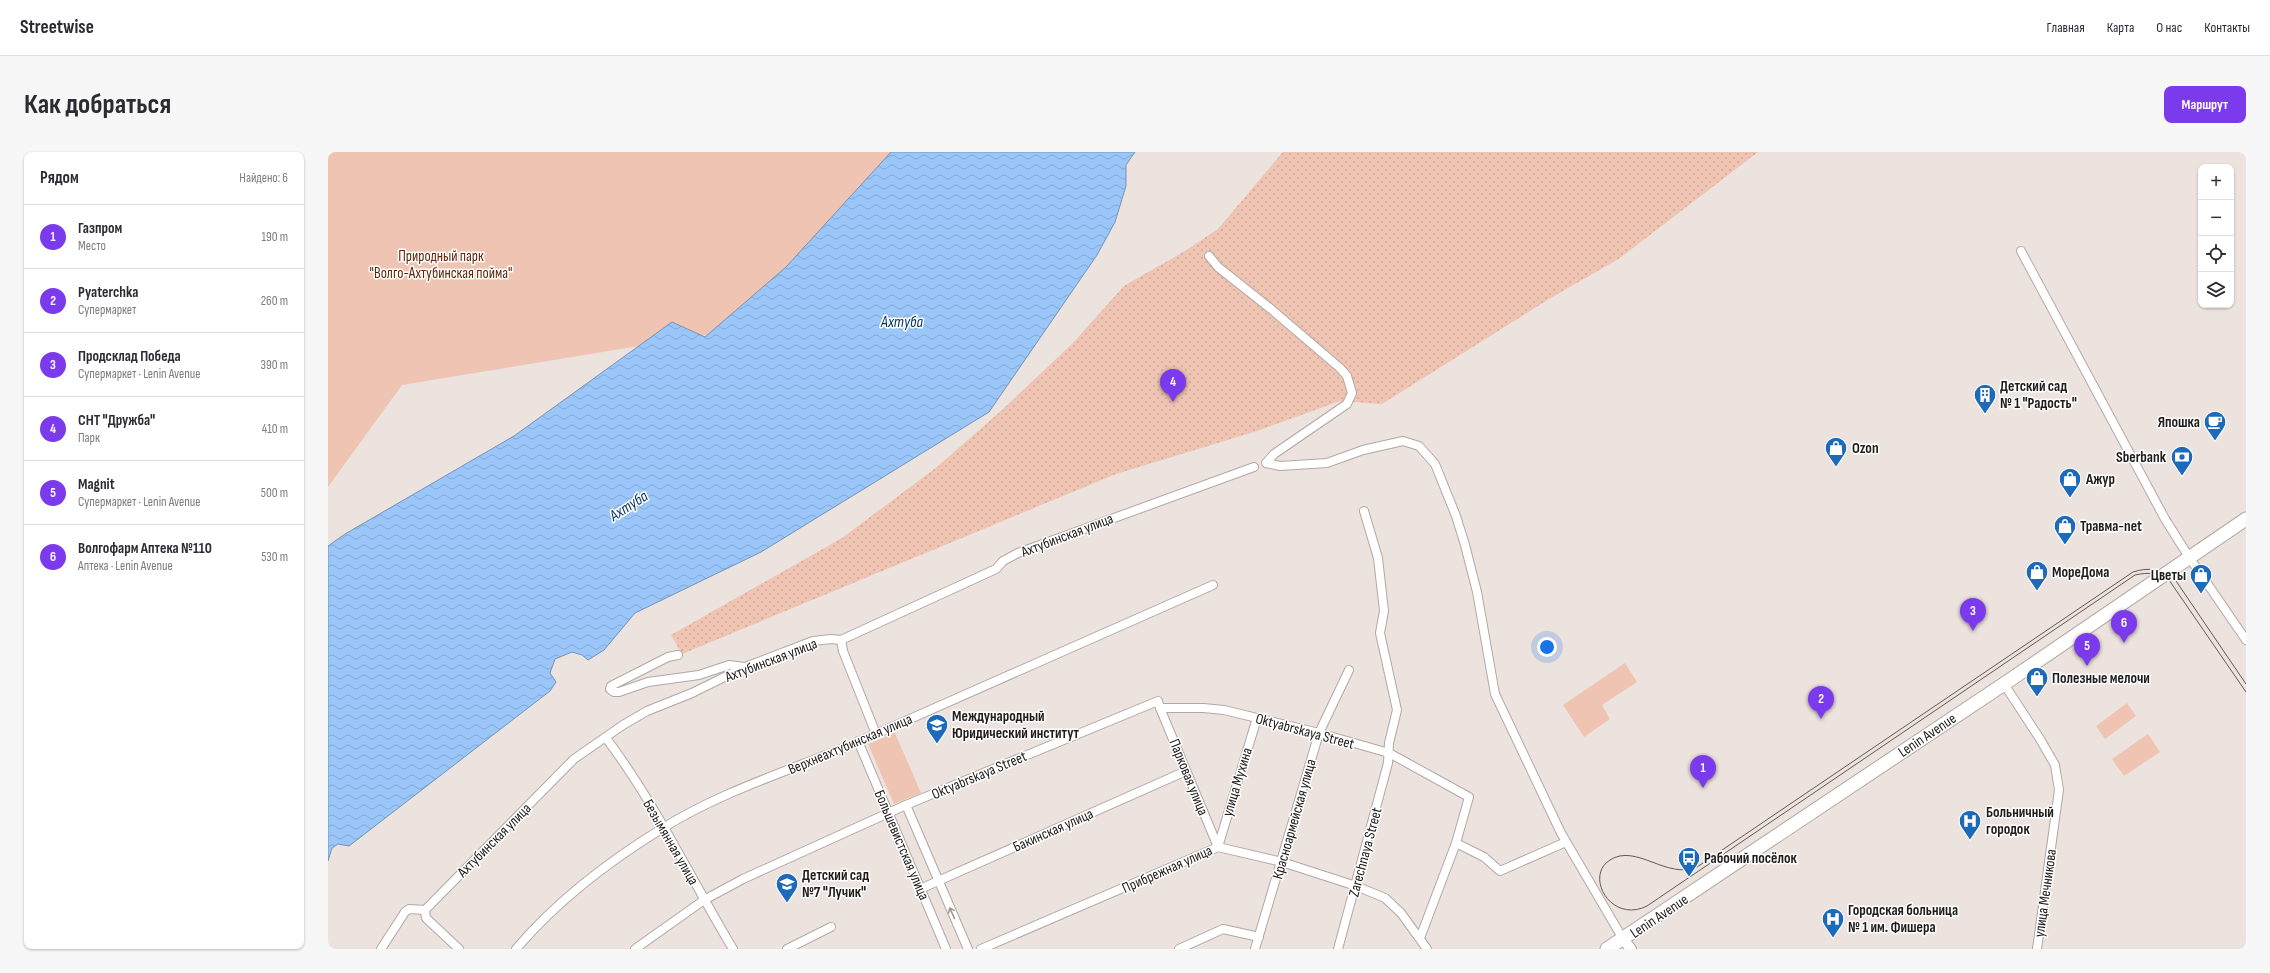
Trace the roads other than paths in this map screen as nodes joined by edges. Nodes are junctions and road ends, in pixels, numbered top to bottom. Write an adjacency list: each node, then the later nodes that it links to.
1 (2021, 251): 6 (street)
2 (1209, 256): 25 (street)
3 (1254, 467): 8 (street, Ахтубинская улица)
4 (1364, 511): 20 (street, Zarechnaya Street)
5 (2246, 519): 6 (main road, Lenin Avenue)
6 (2189, 557): 9 (street); 13 (main road, Lenin Avenue)
7 (1213, 585): 17 (street, Верхнеахтубинская улица)
8 (841, 640): 11 (street, Ахтубинская улица); 17 (street)
9 (2246, 640)
10 (678, 655): 11 (street)
11 (745, 667): 18 (street, Ахтубинская улица)
12 (1349, 670): 16 (street, Красноармейская улица)
13 (2004, 684): 37 (main road, Lenin Avenue); 52 (street, улица Мечникова)
14 (1160, 708): 15 (street, Oktyabrskaya Street); 21 (street, Парковая улица); 22 (street, Oktyabrskaya Street)
15 (1257, 718): 16 (street, Oktyabrskaya Street); 27 (street, улица Мухина)
16 (1319, 733): 20 (street, Oktyabrskaya Street); 28 (street, Красноармейская улица)
17 (876, 734): 19 (street, Верхнеахтубинская улица)
18 (606, 738): 24 (street, Безымянная улица); 33 (street, Ахтубинская улица)
19 (858, 741): 23 (street, Большевистская улица); 24 (street, Верхнеахтубинская улица)
20 (1389, 753): 26 (street, Oktyabrskaya Street); 30 (street, Zarechnaya Street)
21 (1186, 771): 27 (street, Парковая улица); 29 (street, Бакинская улица)
22 (906, 805): 23 (street, Oktyabrskaya Street); 29 (street, Большевистская улица)
23 (889, 813): 31 (street, Большевистская улица); 32 (street, Oktyabrskaya Street)
24 (663, 827): 32 (street, Безымянная улица); 40 (street, Верхнеахтубинская улица)
25 (1566, 842): 26 (street); 37 (street)
26 (1456, 843): 36 (street, Oktyabrskaya Street)
27 (1218, 847): 28 (street, Прибрежная улица); 46 (street, Прибрежная улица)
28 (1282, 862): 30 (street, Прибрежная улица); 35 (street, Красноармейская улица)
29 (937, 881): 31 (street, Бакинская улица); 45 (street, Большевистская улица, one-way to 29)
30 (1356, 886): 36 (street, Прибрежная улица); 49 (street, Zarechnaya Street)
31 (920, 889): 44 (street, Большевистская улица)
32 (704, 900): 41 (street, Oktyabrskaya Street); 42 (street, Безымянная улица)
33 (426, 910): 38 (street); 39 (street)
34 (831, 927): 43 (street)
35 (1259, 937): 47 (street); 48 (street, Красноармейская улица)
36 (1420, 938): 50 (street, Прибрежная улица)
37 (1627, 944): 51 (main road, Lenin Avenue)
38 (381, 949)
39 (459, 949)
40 (516, 949)
41 (635, 949)
42 (733, 949)
43 (788, 949)
44 (946, 949)
45 (968, 949)
46 (981, 949)
47 (1179, 949)
48 (1255, 949)
49 (1338, 949)
50 (1427, 949)
51 (1607, 949)
52 (2037, 949)

